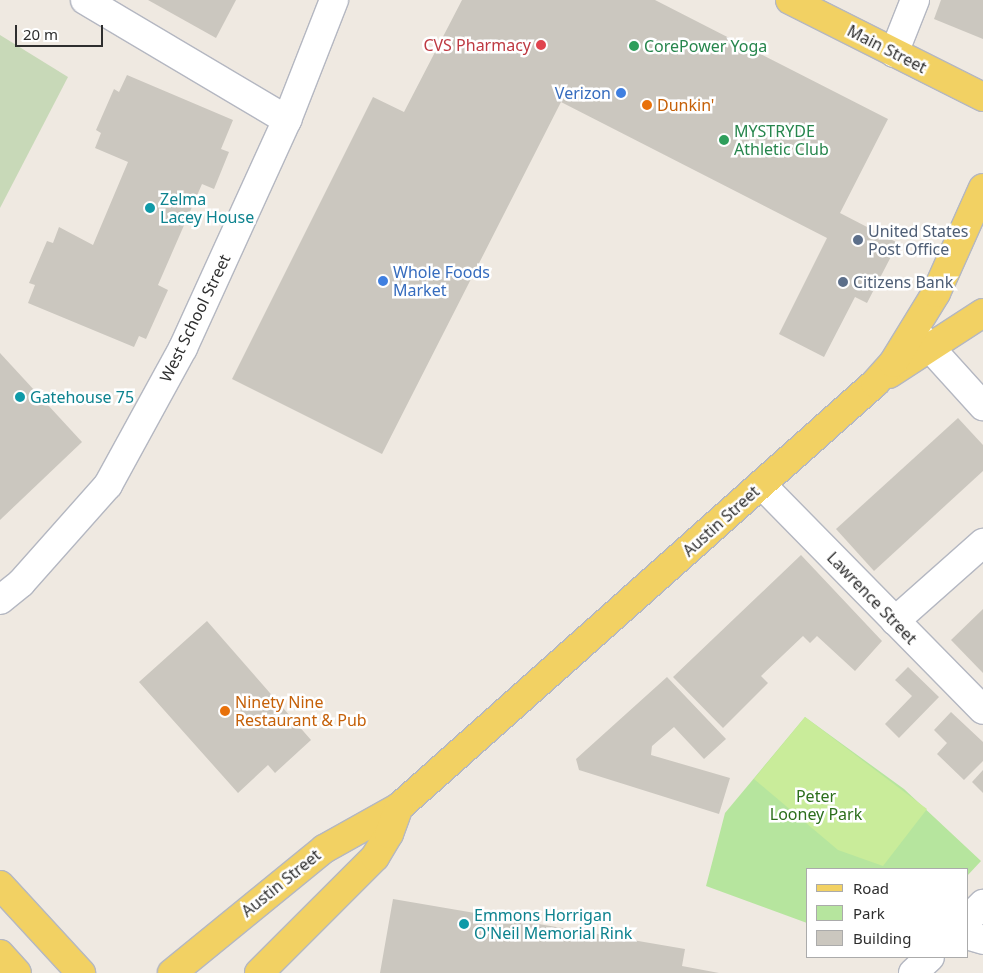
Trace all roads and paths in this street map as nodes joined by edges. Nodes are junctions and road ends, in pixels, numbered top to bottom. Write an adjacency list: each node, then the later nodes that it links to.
1 (85, 0): 7 (street)
2 (334, 0): 7 (street, West School Street)
3 (790, 0): 5 (main road, Main Street)
4 (915, 0): 5 (street)
5 (894, 52): 6 (main road, Main Street)
6 (983, 97)
7 (287, 120): 14 (street, West School Street)
8 (983, 188): 10 (main road, Austin Street)
9 (983, 313): 10 (main road)
10 (923, 339): 11 (street); 12 (main road, Austin Street)
11 (983, 406)
12 (762, 485): 15 (street, Lawrence Street); 17 (main road, Austin Street)
13 (983, 543): 15 (street)
14 (0, 600)
15 (894, 621): 16 (street, Lawrence Street)
16 (983, 710)
17 (399, 807): 29 (main road, Austin Street); 30 (main road, Austin Street)
18 (0, 885): 21 (main road)
19 (983, 904): 20 (street)
20 (968, 919)
21 (41, 932): 27 (main road); 28 (main road)
22 (968, 935): 23 (street)
23 (983, 940)
24 (0, 954): 26 (main road)
25 (929, 958): 31 (street)
26 (17, 973)
27 (52, 973)
28 (81, 973)
29 (172, 973)
30 (259, 973)
31 (913, 973)

